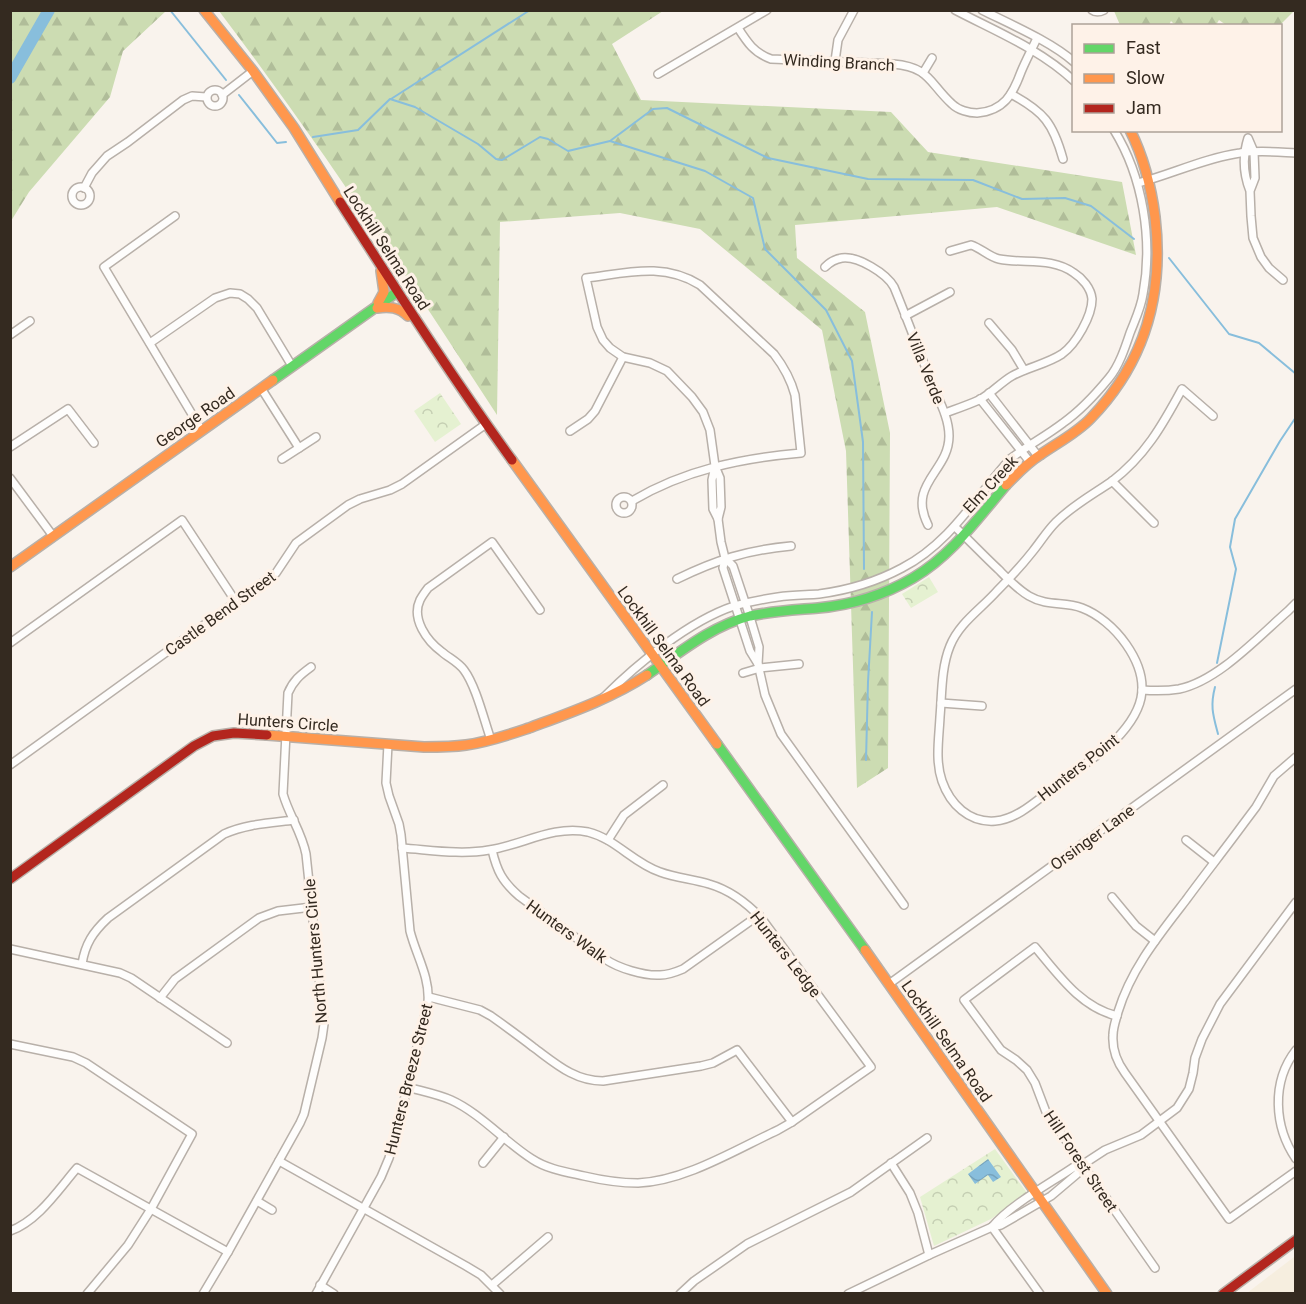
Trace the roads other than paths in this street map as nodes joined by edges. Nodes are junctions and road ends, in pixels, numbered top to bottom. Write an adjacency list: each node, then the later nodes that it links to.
1 (204, 10): 14 (street, Lockhill Selma Road)
2 (767, 10): 8 (street)
3 (854, 10): 13 (street)
4 (955, 10): 10 (street)
5 (982, 10): 9 (street)
6 (1092, 10): 7 (street)
7 (1104, 10)
8 (738, 28): 13 (street, Winding Branch); 16 (street)
9 (1037, 38): 10 (street, Winding Branch); 12 (street)
10 (1031, 50): 17 (street); 18 (street, Winding Branch)
11 (932, 58): 15 (street)
12 (1072, 60)
13 (835, 61): 15 (street, Winding Branch)
14 (253, 71): 19 (street); 33 (street, Lockhill Selma Road)
15 (923, 73): 18 (street, Winding Branch)
16 (658, 74)
17 (1072, 79)
18 (1011, 94): 26 (street)
19 (222, 95): 20 (street); 20 (street)
20 (206, 97): 29 (street)
21 (1115, 132): 28 (street, Elm Creek)
22 (1131, 132): 27 (street, Elm Creek)
23 (1244, 152): 24 (street); 24 (street); 27 (street); 30 (street)
24 (1254, 152): 25 (street); 30 (street)
25 (1296, 153)
26 (1063, 159)
27 (1149, 180): 28 (street); 63 (street, Elm Creek)
28 (1138, 183): 58 (street, Elm Creek)
29 (84, 188)
30 (1250, 191): 35 (street)
31 (175, 216): 44 (street)
32 (950, 251): 47 (street)
33 (379, 263): 36 (street, Lockhill Selma Road); 38 (street)
34 (825, 267): 39 (street, Villa Verde)
35 (1282, 280)
36 (397, 292): 38 (street, George Road); 42 (street, Lockhill Selma Road)
37 (950, 292): 39 (street)
38 (372, 309): 42 (street); 46 (street, George Road)
39 (905, 316): 51 (street, Villa Verde)
40 (30, 321): 43 (street)
41 (989, 323): 47 (street)
42 (420, 328): 53 (street, Lockhill Selma Road)
43 (10, 336)
44 (150, 343): 46 (street); 54 (street)
45 (623, 357): 55 (street); 64 (street); 64 (street)
46 (292, 366): 48 (street, George Road)
47 (1024, 370): 49 (street)
48 (261, 388): 54 (street, George Road); 60 (street)
49 (989, 393): 50 (street); 58 (street)
50 (980, 399): 51 (street); 61 (street)
51 (945, 413): 69 (street, Villa Verde)
52 (1213, 416): 66 (street)
53 (486, 424): 78 (street, Castle Bend Street); 86 (street, Lockhill Selma Road)
54 (202, 430): 72 (street, George Road)
55 (570, 431)
56 (316, 437): 60 (street)
57 (94, 443): 59 (street)
58 (1029, 446): 61 (street, Elm Creek); 63 (street)
59 (10, 447)
60 (299, 448): 62 (street)
61 (1020, 451): 63 (street); 70 (street, Elm Creek)
62 (282, 459)
63 (1034, 459): 71 (street, Elm Creek)
64 (715, 466): 67 (street); 74 (street)
65 (10, 478): 72 (street)
66 (1112, 481): 68 (street); 77 (street)
67 (632, 501)
68 (1154, 523)
69 (928, 525)
70 (955, 527): 71 (street); 80 (street, Elm Creek)
71 (964, 535): 77 (street); 83 (street, Elm Creek)
72 (53, 536): 75 (street, George Road)
73 (790, 546): 74 (street)
74 (725, 558): 76 (street); 80 (street); 81 (street)
75 (10, 567)
76 (677, 579)
77 (1008, 579): 93 (street); 95 (street)
78 (236, 602): 85 (street); 101 (street, Castle Bend Street)
79 (1296, 603): 93 (street)
80 (745, 604): 81 (street, Elm Creek); 83 (street)
81 (734, 606): 84 (street); 86 (street, Elm Creek)
82 (540, 610): 98 (street)
83 (750, 617): 84 (street, Elm Creek); 89 (street)
84 (739, 620): 88 (street, Elm Creek); 89 (street)
85 (10, 643)
86 (653, 654): 88 (street, Lockhill Selma Road); 94 (street, Hunters Circle)
87 (799, 664): 89 (street)
88 (660, 665): 94 (street, Hunters Circle); 118 (street, Lockhill Selma Road)
89 (759, 666): 91 (street); 112 (street)
90 (311, 667): 97 (street, North Hunters Circle)
91 (743, 673)
92 (1296, 689): 118 (street, Orsinger Lane)
93 (1142, 690): 95 (street, Hunters Point)
94 (602, 699): 98 (street, Hunters Circle)
95 (941, 703): 96 (street)
96 (982, 706)
97 (285, 736): 99 (street, Hunters Circle); 103 (street, North Hunters Circle); 109 (street, Hunters Circle)
98 (491, 740): 99 (street, Hunters Circle)
99 (388, 744): 106 (street, Hunters Breeze Street)
100 (1296, 757): 108 (street)
101 (10, 765)
102 (663, 785): 104 (street)
103 (294, 820): 113 (street, North Hunters Circle); 117 (street)
104 (608, 840): 107 (street, Hunters Ledge); 114 (street, Hunters Ledge)
105 (1186, 840): 108 (street)
106 (402, 848): 107 (street, Hunters Ledge); 119 (street, Hunters Breeze Street)
107 (492, 850): 114 (street, Hunters Walk)
108 (1215, 862): 115 (street)
109 (10, 879)
110 (1112, 897): 115 (street)
111 (1296, 902): 127 (street)
112 (903, 905)
113 (312, 907): 120 (street); 131 (street, North Hunters Circle)
114 (759, 915): 126 (street, Hunters Ledge)
115 (1155, 941): 121 (street)
116 (10, 950): 117 (street)
117 (82, 964): 120 (street)
118 (889, 984): 136 (street, Lockhill Selma Road)
119 (429, 997): 125 (street, Hunters Breeze Street); 126 (street)
120 (160, 998): 122 (street)
121 (1117, 1016): 127 (street); 134 (street, Hill Forest Street)
122 (227, 1043)
123 (10, 1044): 140 (street)
124 (1296, 1050): 130 (street)
125 (407, 1088): 128 (street); 139 (street, Hunters Breeze Street)
126 (792, 1122): 128 (street)
127 (1160, 1122): 134 (street); 135 (street)
128 (504, 1137): 133 (street)
129 (927, 1138): 132 (street)
130 (1296, 1159)
131 (279, 1161): 137 (street, North Hunters Circle); 139 (street)
132 (891, 1163): 147 (street); 156 (street)
133 (483, 1164)
134 (1082, 1165): 136 (street); 138 (street); 148 (street, Hill Forest Street)
135 (1296, 1171)
136 (1037, 1192): 138 (street, Lockhill Selma Road); 142 (street)
137 (257, 1201): 141 (street); 146 (street, North Hunters Circle)
138 (1043, 1201): 142 (street); 159 (street, Lockhill Selma Road)
139 (364, 1208): 149 (street); 150 (street, Hunters Breeze Street)
140 (151, 1209): 143 (street); 146 (street); 151 (street)
141 (272, 1210)
142 (992, 1227): 147 (street); 158 (street)
143 (10, 1231)
144 (548, 1237): 149 (street)
145 (1296, 1240): 160 (street)
146 (228, 1252): 152 (street, North Hunters Circle)
147 (929, 1255): 157 (street)
148 (1155, 1268)
149 (492, 1285): 155 (street)
150 (320, 1286): 153 (street, Hunters Breeze Street); 154 (street)
151 (87, 1293)
152 (203, 1293)
153 (316, 1293)
154 (334, 1293)
155 (500, 1293)
156 (680, 1293)
157 (848, 1293)
158 (1040, 1293)
159 (1107, 1293)
160 (1223, 1293)

